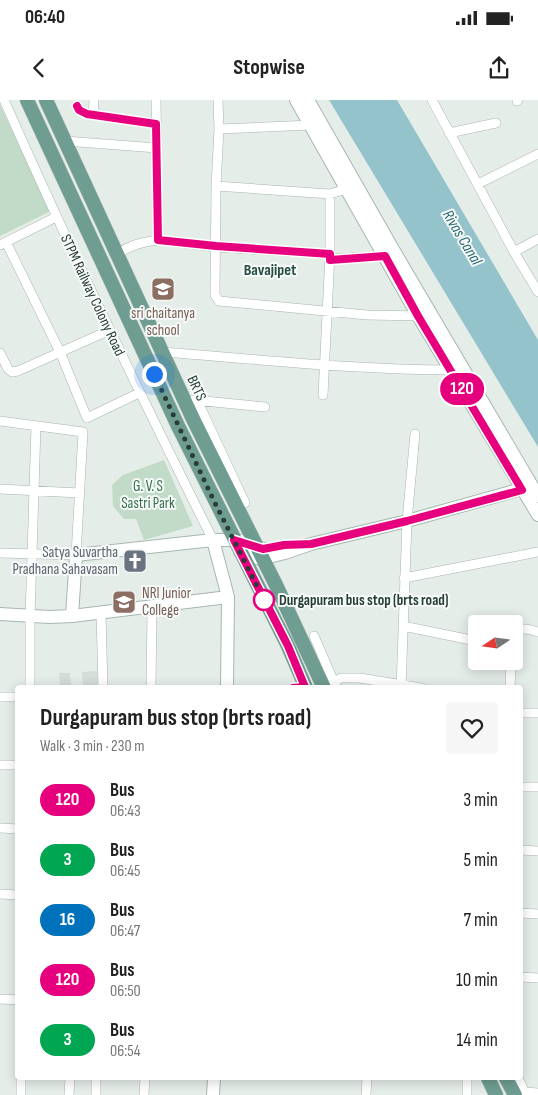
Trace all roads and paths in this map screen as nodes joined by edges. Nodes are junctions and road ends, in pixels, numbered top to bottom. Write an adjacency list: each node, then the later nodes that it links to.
1 (4, 100): 24 (street, STPM Railway Colony Road)
2 (27, 100): 58 (main road)
3 (46, 100): 17 (main road, BRTS)
4 (94, 100): 11 (street)
5 (156, 100): 13 (street)
6 (218, 100): 15 (street)
7 (296, 100): 14 (street)
8 (308, 100): 35 (street)
9 (432, 100): 16 (street)
10 (77, 106): 11 (street)
11 (93, 115): 13 (street)
12 (496, 123): 16 (street)
13 (156, 124): 18 (street)
14 (311, 124): 15 (street); 22 (street)
15 (219, 129): 21 (street)
16 (449, 133): 20 (street)
17 (65, 141): 18 (street); 30 (main road, BRTS)
18 (157, 148): 26 (street)
19 (538, 154): 20 (street)
20 (478, 184): 29 (street)
21 (216, 186): 23 (street); 28 (street)
22 (346, 190): 23 (street); 32 (street)
23 (330, 194): 31 (street)
24 (56, 217): 27 (street); 37 (street, STPM Railway Colony Road)
25 (538, 239): 29 (street)
26 (158, 240): 28 (street); 30 (street)
27 (3, 244): 38 (street)
28 (216, 246): 31 (street); 34 (street)
29 (514, 252): 33 (street)
30 (117, 254): 39 (main road, BRTS)
31 (330, 256): 32 (street); 34 (street)
32 (385, 256): 36 (street)
33 (538, 292)
34 (328, 312): 36 (street); 41 (street)
35 (432, 315): 36 (street); 51 (street)
36 (418, 316): 42 (street)
37 (110, 330): 38 (street); 43 (street, STPM Railway Colony Road)
38 (60, 352): 40 (street); 43 (street)
39 (162, 352): 41 (street); 45 (main road, BRTS)
40 (0, 353)
41 (324, 364): 42 (street); 44 (street)
42 (450, 370): 51 (street)
43 (139, 393): 57 (street, STPM Railway Colony Road)
44 (323, 395)
45 (190, 399): 46 (street); 54 (street); 61 (main road, BRTS)
46 (265, 407)
47 (0, 421): 48 (street)
48 (36, 427): 52 (street); 53 (street)
49 (415, 434): 56 (street)
50 (0, 488): 52 (street)
51 (530, 490): 55 (street); 56 (street)
52 (34, 491): 53 (street); 62 (street)
53 (79, 493): 63 (street)
54 (245, 503)
55 (538, 515)
56 (407, 521): 61 (street); 64 (street)
57 (213, 540): 58 (street); 63 (street); 65 (street)
58 (237, 546): 61 (street); 81 (main road)
59 (538, 552): 64 (street)
60 (0, 553): 62 (street)
61 (260, 553): 82 (main road, BRTS)
62 (32, 555): 63 (street); 69 (street)
63 (76, 555): 70 (street)
64 (404, 578): 71 (street)
65 (228, 597): 66 (street); 80 (street)
66 (152, 608): 67 (street); 79 (street)
67 (101, 613): 70 (street); 78 (street)
68 (0, 614): 69 (street)
69 (30, 616): 70 (street); 77 (street)
70 (72, 616)
71 (403, 626): 75 (street); 85 (street)
72 (523, 628): 73 (street)
73 (538, 632)
74 (314, 636): 83 (street)
75 (468, 638)
76 (511, 670): 86 (street)
77 (30, 685)
78 (103, 685)
79 (151, 685)
80 (226, 685)
81 (300, 685)
82 (331, 685)
83 (332, 685)
84 (333, 685): 85 (street)
85 (400, 685)
86 (510, 685)
87 (0, 697): 88 (street)
88 (15, 698)
89 (523, 712): 90 (street)
90 (538, 713)
91 (0, 765): 92 (street)
92 (15, 766)
93 (523, 786): 94 (street)
94 (538, 787)
95 (0, 828): 96 (street)
96 (15, 829)
97 (523, 850): 98 (street)
98 (538, 851)
99 (0, 894): 100 (street)
100 (15, 895)
101 (523, 913): 102 (street)
102 (538, 914)
103 (523, 977): 104 (street)
104 (538, 978)
105 (0, 999): 106 (street)
106 (15, 1000)
107 (21, 1080): 119 (street)
108 (70, 1080): 120 (street)
109 (96, 1080): 121 (street)
110 (145, 1080): 122 (street)
111 (214, 1080): 124 (street)
112 (367, 1080): 125 (street)
113 (468, 1080): 126 (street)
114 (489, 1080): 127 (main road)
115 (508, 1080): 118 (main road)
116 (518, 1080): 118 (street)
117 (538, 1093): 118 (street)
118 (522, 1094)
119 (20, 1095)
120 (69, 1095)
121 (96, 1095)
122 (144, 1095): 123 (street)
123 (149, 1095)
124 (213, 1095)
125 (366, 1095)
126 (467, 1095)
127 (496, 1095)

